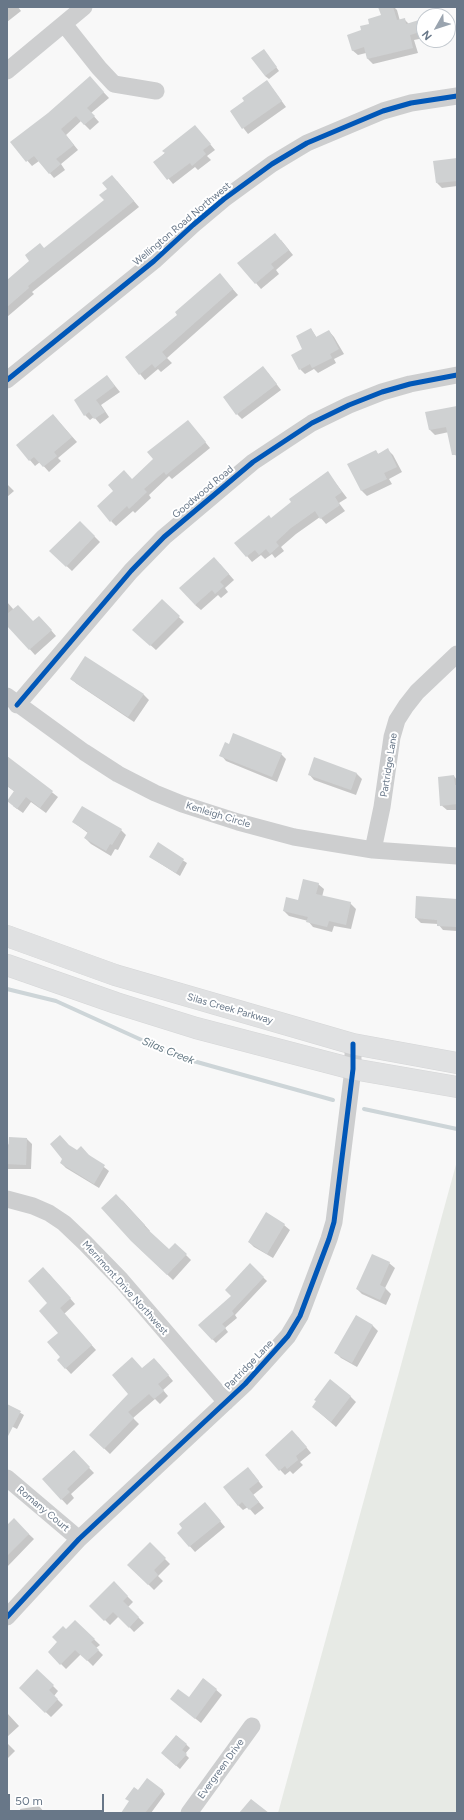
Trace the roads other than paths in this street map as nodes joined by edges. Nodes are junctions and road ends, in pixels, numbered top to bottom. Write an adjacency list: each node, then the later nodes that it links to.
1 (84, 7): 2 (street)
2 (64, 24): 3 (street); 4 (street)
3 (7, 71)
4 (156, 91)
5 (457, 96): 7 (street, Wellington Road Northwest)
6 (457, 375): 9 (street, Goodwood Road)
7 (7, 380)
8 (457, 654): 10 (street, Partridge Lane)
9 (12, 701): 10 (street, Kenleigh Circle)
10 (374, 850): 11 (street, Kenleigh Circle)
11 (457, 856)
12 (7, 936): 14 (main road, Silas Creek Parkway)
13 (7, 965): 16 (main road)
14 (353, 1044): 15 (main road, Silas Creek Parkway); 16 (street, Partridge Lane)
15 (457, 1063)
16 (353, 1069): 17 (main road); 19 (street, Partridge Lane)
17 (457, 1087)
18 (7, 1199): 19 (street, Merrimont Drive Northwest)
19 (226, 1402): 21 (street, Partridge Lane)
20 (7, 1478): 21 (street, Romany Court)
21 (79, 1539): 22 (street, Partridge Lane)
22 (7, 1617)
23 (252, 1726): 24 (street, Evergreen Drive)
24 (189, 1813)

